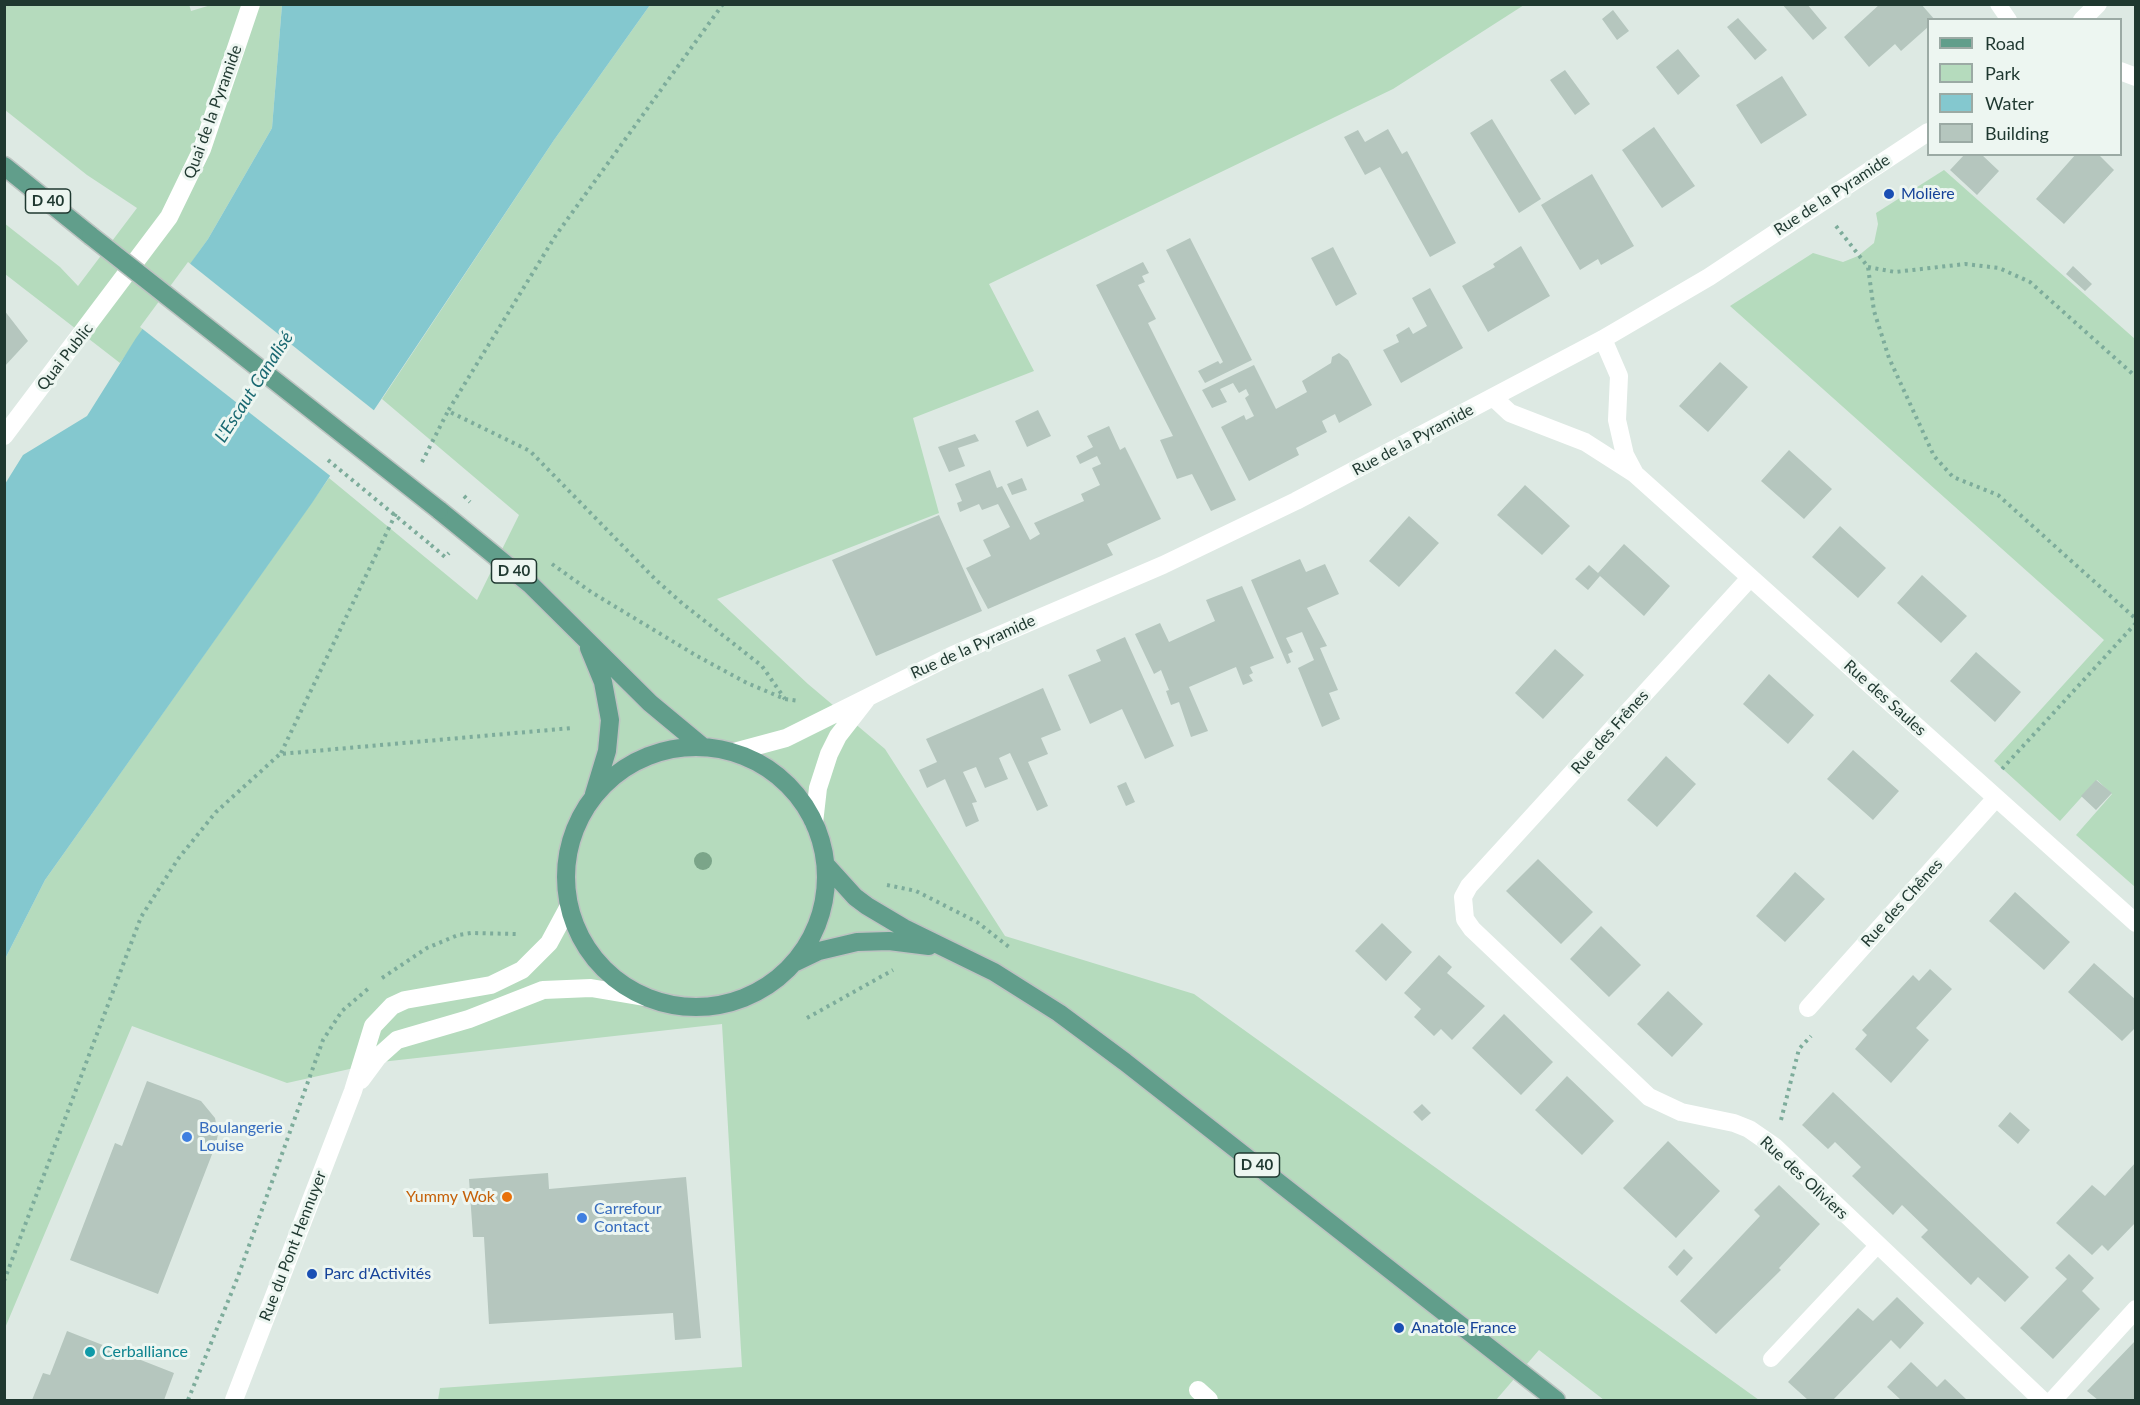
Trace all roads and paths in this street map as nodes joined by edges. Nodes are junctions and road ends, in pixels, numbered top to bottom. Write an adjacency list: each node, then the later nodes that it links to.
1 (251, 4): 13 (street, Quai de la Pyramide)
2 (723, 4): 17 (path)
3 (1998, 4): 5 (lane)
4 (2098, 4): 6 (street)
5 (2008, 18)
6 (2084, 18)
7 (2122, 71): 8 (street)
8 (2136, 77)
9 (1927, 133): 11 (street, Rue de la Pyramide)
10 (4, 166): 29 (main road, D 40, bridge)
11 (1819, 204): 12 (path); 14 (street, Rue de la Pyramide)
12 (1868, 267): 15 (path); 28 (path)
13 (125, 277): 18 (street, Quai Public)
14 (1603, 339): 16 (street, Rue de la Pyramide); 20 (street, Rue des Saules)
15 (2136, 377)
16 (1494, 398): 20 (street, Rue des Saules); 30 (street, Rue de la Pyramide)
17 (448, 411): 19 (path); 26 (path)
18 (4, 436)
19 (417, 473)
20 (1635, 474): 27 (street, Rue des Saules)
21 (470, 502): 23 (path)
22 (401, 504): 34 (path)
23 (479, 509)
24 (431, 545): 25 (path)
25 (445, 557)
26 (549, 562)
27 (1750, 578): 35 (street, Rue des Saules); 39 (street, Rue des Frênes)
28 (2136, 621): 35 (path)
29 (584, 638): 32 (main road, D 40); 36 (main road, D 40)
30 (869, 697): 33 (street, Rue de la Pyramide); 37 (street, Rue de la Pyramide)
31 (572, 728): 34 (path)
32 (704, 747): 33 (main road); 36 (main road)
33 (734, 752): 37 (main road)
34 (280, 754): 51 (path)
35 (1991, 793): 41 (street, Rue des Saules); 46 (street, Rue des Chênes)
36 (594, 796): 40 (main road)
37 (814, 823): 38 (main road)
38 (826, 865): 42 (main road, D 40); 43 (main road)
39 (1469, 886): 49 (street, Rue des Oliviers)
40 (569, 906): 45 (main road); 48 (street, Rue du Pont Hennuyer)
41 (2136, 923)
42 (945, 948): 43 (main road, D 40); 55 (main road, D 40)
43 (794, 962): 45 (main road)
44 (902, 970): 47 (path)
45 (644, 997): 48 (street, Rue du Pont Hennuyer)
46 (1808, 1008): 49 (path)
47 (807, 1018)
48 (353, 1091): 54 (street, Rue du Pont Hennuyer)
49 (1775, 1147): 50 (street, Rue des Oliviers)
50 (1877, 1246): 53 (lane); 56 (street, Rue des Oliviers)
51 (4, 1281)
52 (2136, 1309): 57 (street)
53 (1772, 1359)
54 (234, 1401)
55 (1556, 1401)
56 (2042, 1401)
57 (2053, 1401)

